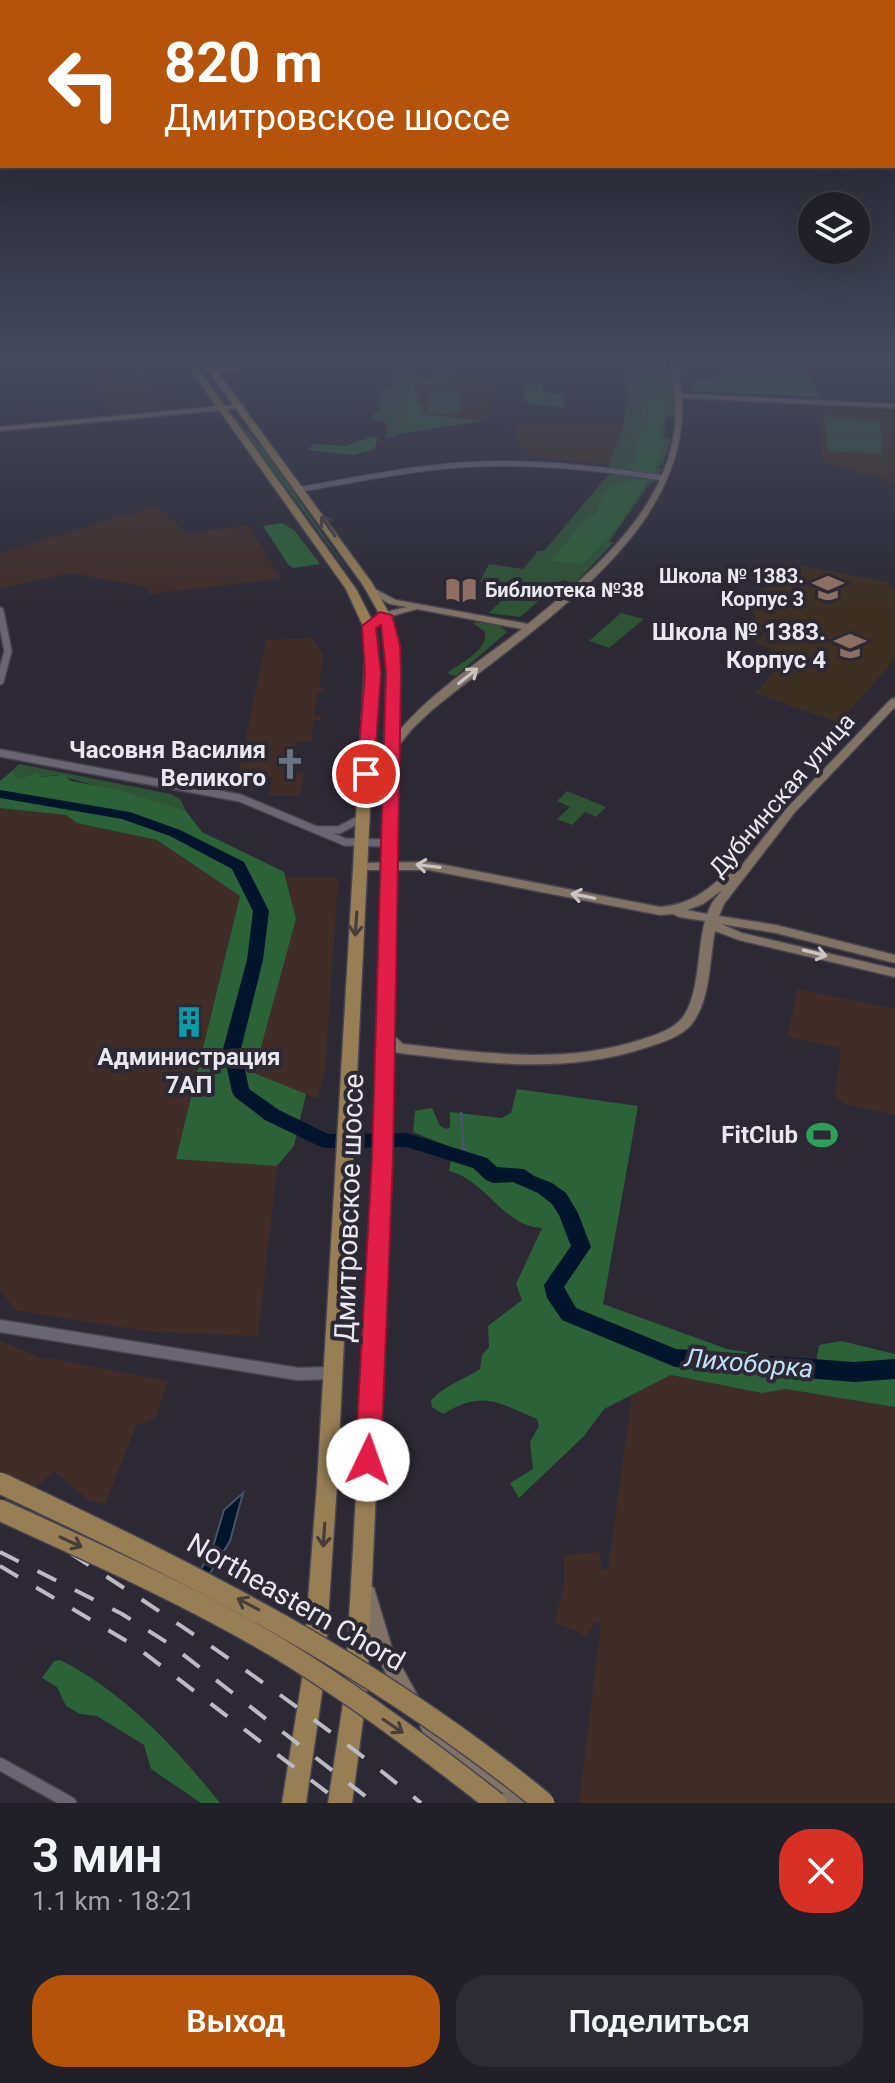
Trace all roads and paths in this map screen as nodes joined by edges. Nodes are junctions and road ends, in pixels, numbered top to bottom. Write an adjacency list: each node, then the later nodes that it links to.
1 (247, 443): 10 (main road, Дмитровское шоссе)
2 (268, 443): 5 (main road, Дмитровское шоссе)
3 (676, 443): 4 (street)
4 (663, 478): 5 (street); 11 (street)
5 (302, 489): 6 (main road, Дмитровское шоссе, one-way to 5)
6 (372, 591): 7 (street); 9 (main road, Дмитровское шоссе)
7 (428, 609): 9 (street); 11 (street)
8 (0, 611): 12 (street)
9 (385, 615): 10 (street); 14 (main road, Дмитровское шоссе)
10 (369, 626): 16 (main road, Дмитровское шоссе)
11 (528, 627): 14 (street, one-way to 11)
12 (0, 681)
13 (895, 701): 22 (street, Дубнинская улица)
14 (391, 748): 18 (main road, Дмитровское шоссе)
15 (0, 753): 17 (street)
16 (362, 818): 17 (street); 19 (main road, Дмитровское шоссе)
17 (316, 830): 19 (street)
18 (387, 843): 19 (street); 20 (main road, Дмитровское шоссе)
19 (360, 847): 21 (main road, Дмитровское шоссе)
20 (388, 864): 21 (street); 23 (street, one-way to 20); 30 (main road, Дмитровское шоссе)
21 (360, 866): 34 (main road, Дмитровское шоссе, one-way to 34)
22 (718, 894): 23 (street); 24 (street, Дубнинская улица); 25 (street)
23 (660, 911): 24 (street)
24 (709, 918): 25 (street); 26 (street); 27 (street, Дубнинская улица)
25 (751, 925): 28 (street)
26 (739, 936): 27 (street); 29 (street, one-way to 29)
27 (706, 940): 31 (street, Дубнинская улица)
28 (895, 959)
29 (895, 973)
30 (385, 1036): 31 (street, Дубнинская улица); 32 (main road, Дмитровское шоссе)
31 (416, 1048): 32 (street)
32 (385, 1072): 37 (main road, Дмитровское шоссе)
33 (0, 1326): 34 (street)
34 (334, 1373): 38 (main road, Дмитровское шоссе, one-way to 38)
35 (0, 1483): 46 (main road, Northeastern Chord, one-way to 35, bridge)
36 (0, 1510): 44 (main road, Northeastern Chord, one-way to 44, bridge)
37 (364, 1563): 43 (main road, Дмитровское шоссе); 45 (street)
38 (303, 1752): 41 (street); 42 (main road, Дмитровское шоссе)
39 (0, 1764): 40 (street)
40 (70, 1803)
41 (286, 1803)
42 (294, 1803)
43 (340, 1803)
44 (496, 1803)
45 (520, 1803)
46 (544, 1803)

